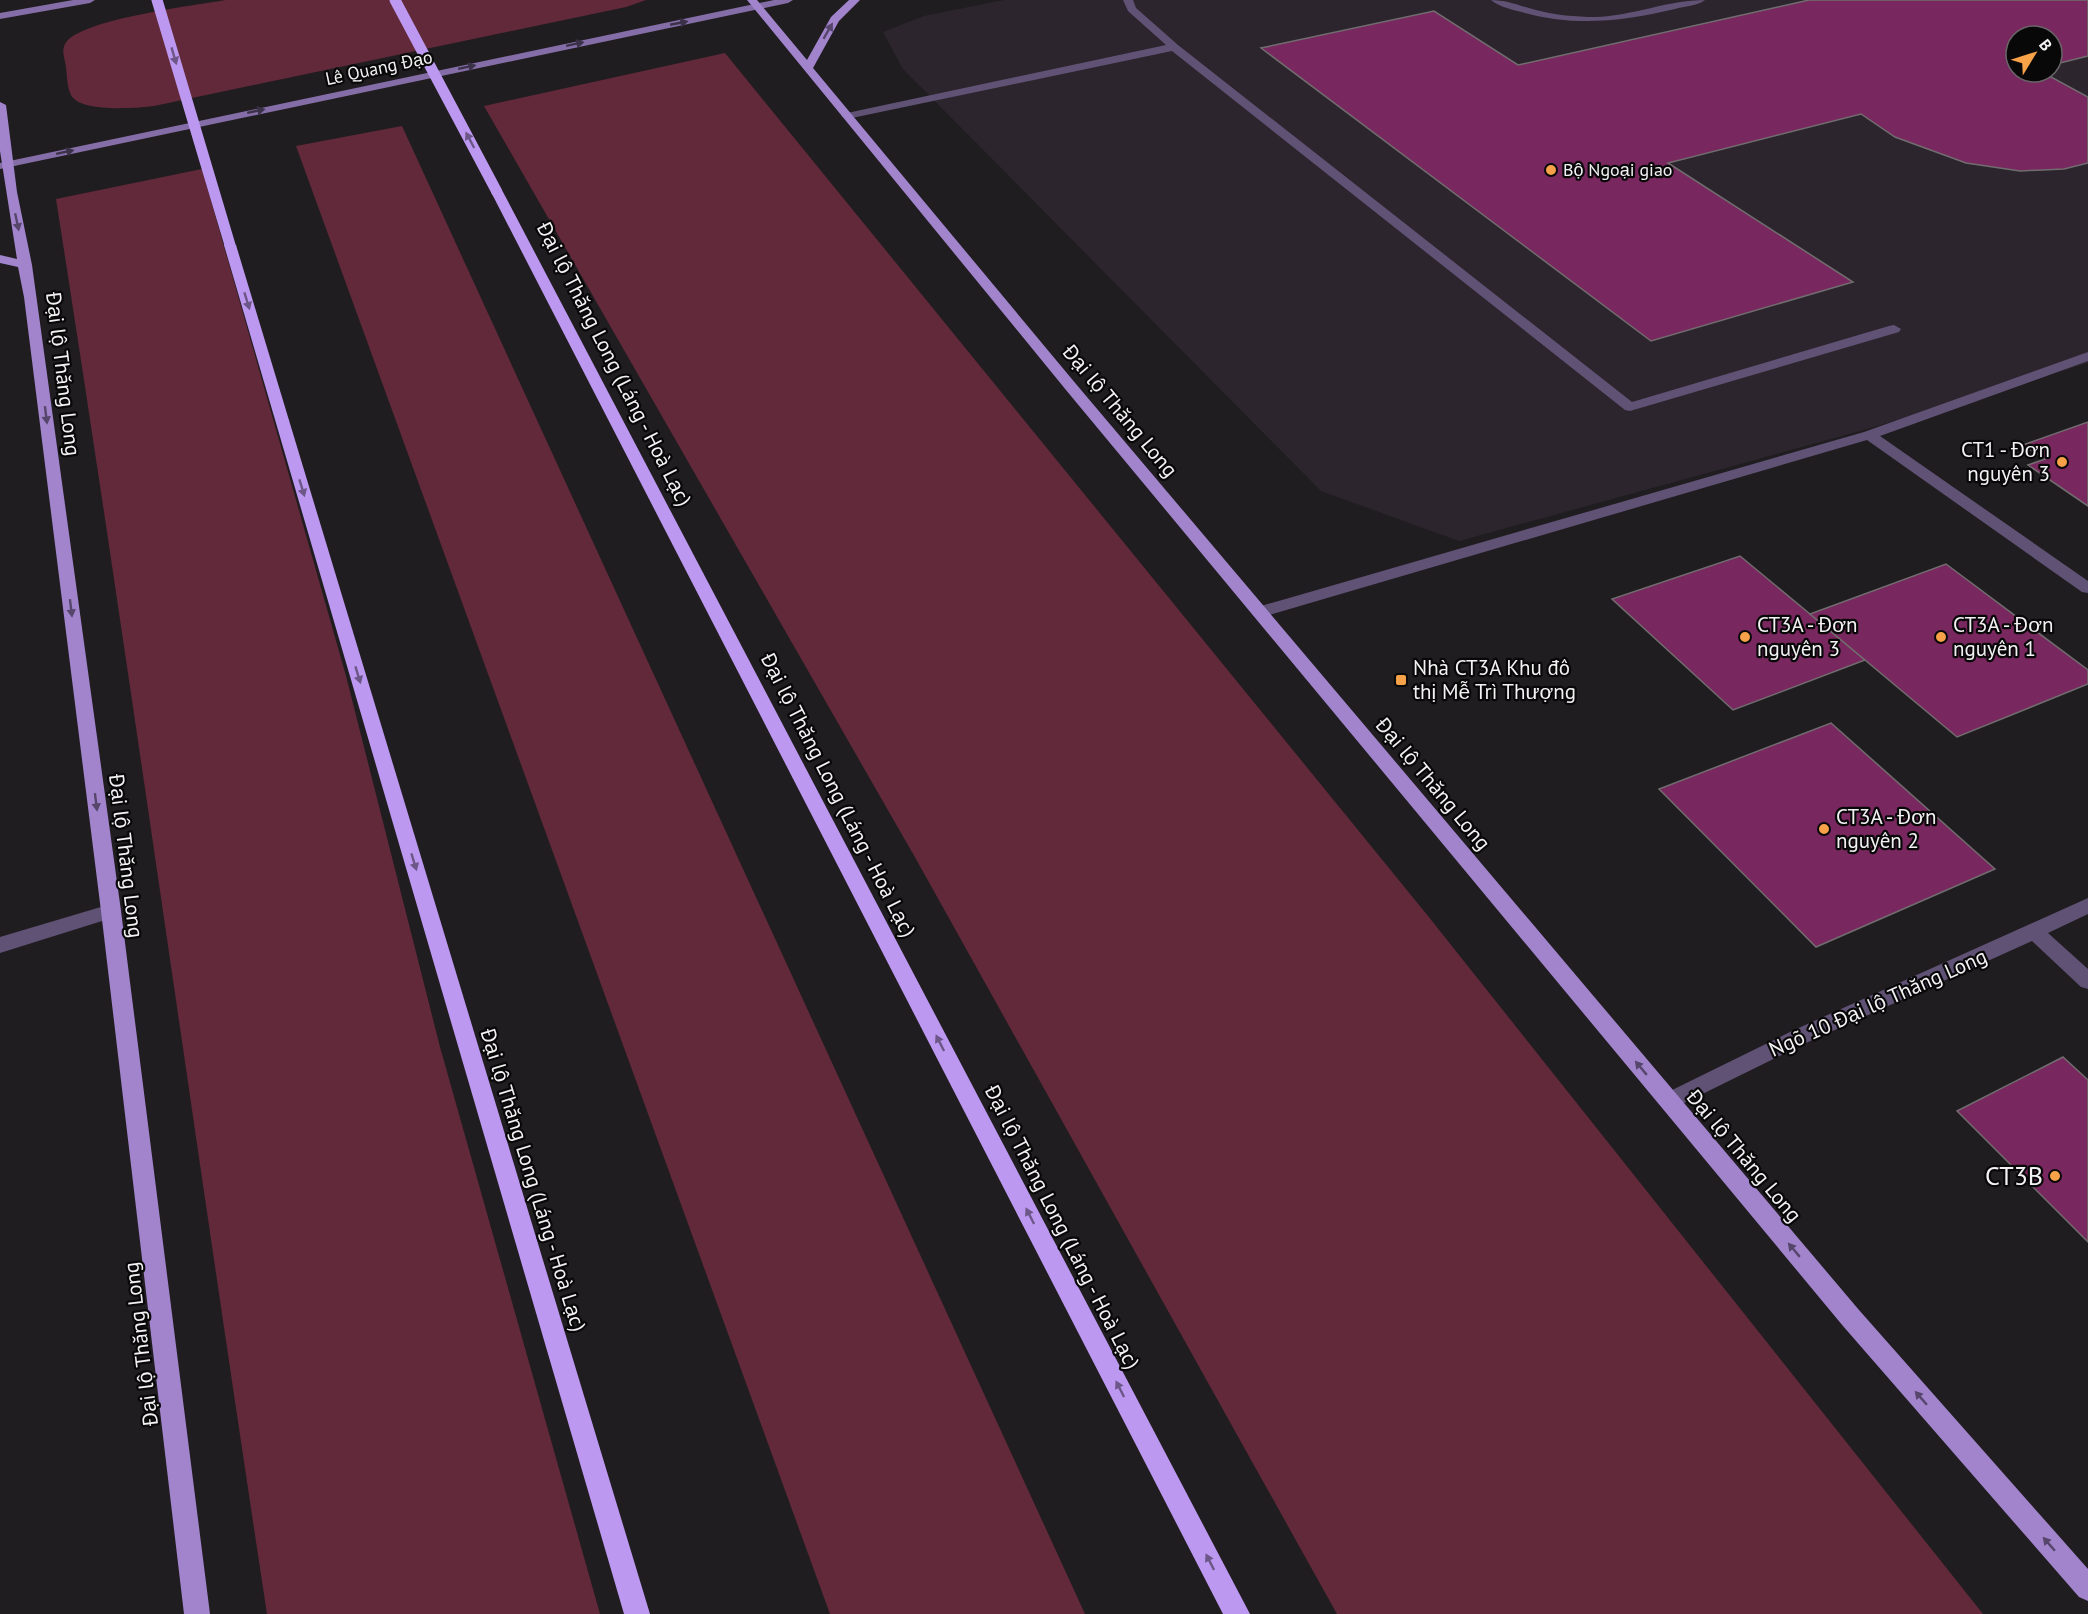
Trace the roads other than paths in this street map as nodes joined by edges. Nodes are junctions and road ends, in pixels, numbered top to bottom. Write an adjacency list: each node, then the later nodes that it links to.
1 (90, 0): 10 (main road)
2 (158, 0): 31 (highway, Đại lộ Thăng Long (Láng - Hoà Lạc), one-way to 31, bridge)
3 (395, 0): 32 (highway, Đại lộ Thăng Long (Láng - Hoà Lạc), one-way to 3, bridge)
4 (788, 0): 9 (main road, Lê Quang Đạo)
5 (855, 0): 12 (main road, one-way to 5)
6 (1128, 0): 11 (street)
7 (1496, 0): 8 (street)
8 (1700, 0)
9 (755, 3): 12 (main road, Đại lộ Thăng Long); 15 (main road, Lê Quang Đạo, one-way to 9)
10 (0, 16)
11 (1174, 47): 14 (street); 18 (street)
12 (808, 68): 14 (main road, Đại lộ Thăng Long)
13 (0, 105): 15 (main road, Đại lộ Thăng Long)
14 (847, 116): 22 (main road, Đại lộ Thăng Long)
15 (4, 165): 17 (main road, Đại lộ Thăng Long, one-way to 17)
16 (0, 258): 17 (main road)
17 (26, 265): 24 (main road, Đại lộ Thăng Long, one-way to 24)
18 (1894, 329)
19 (2088, 356): 20 (street)
20 (1869, 435): 21 (street); 22 (street)
21 (2088, 588)
22 (1260, 612): 28 (main road, Đại lộ Thăng Long, one-way to 22)
23 (2088, 905): 25 (street, Ngõ 10 Đại lộ Thăng Long)
24 (111, 911): 26 (street); 30 (main road, Đại lộ Thăng Long)
25 (2034, 932): 27 (street); 28 (street, Ngõ 10 Đại lộ Thăng Long)
26 (0, 945)
27 (2088, 981)
28 (1669, 1101): 29 (main road, Đại lộ Thăng Long, one-way to 28)
29 (2088, 1588)
30 (197, 1614)
31 (637, 1614)
32 (1237, 1614)

